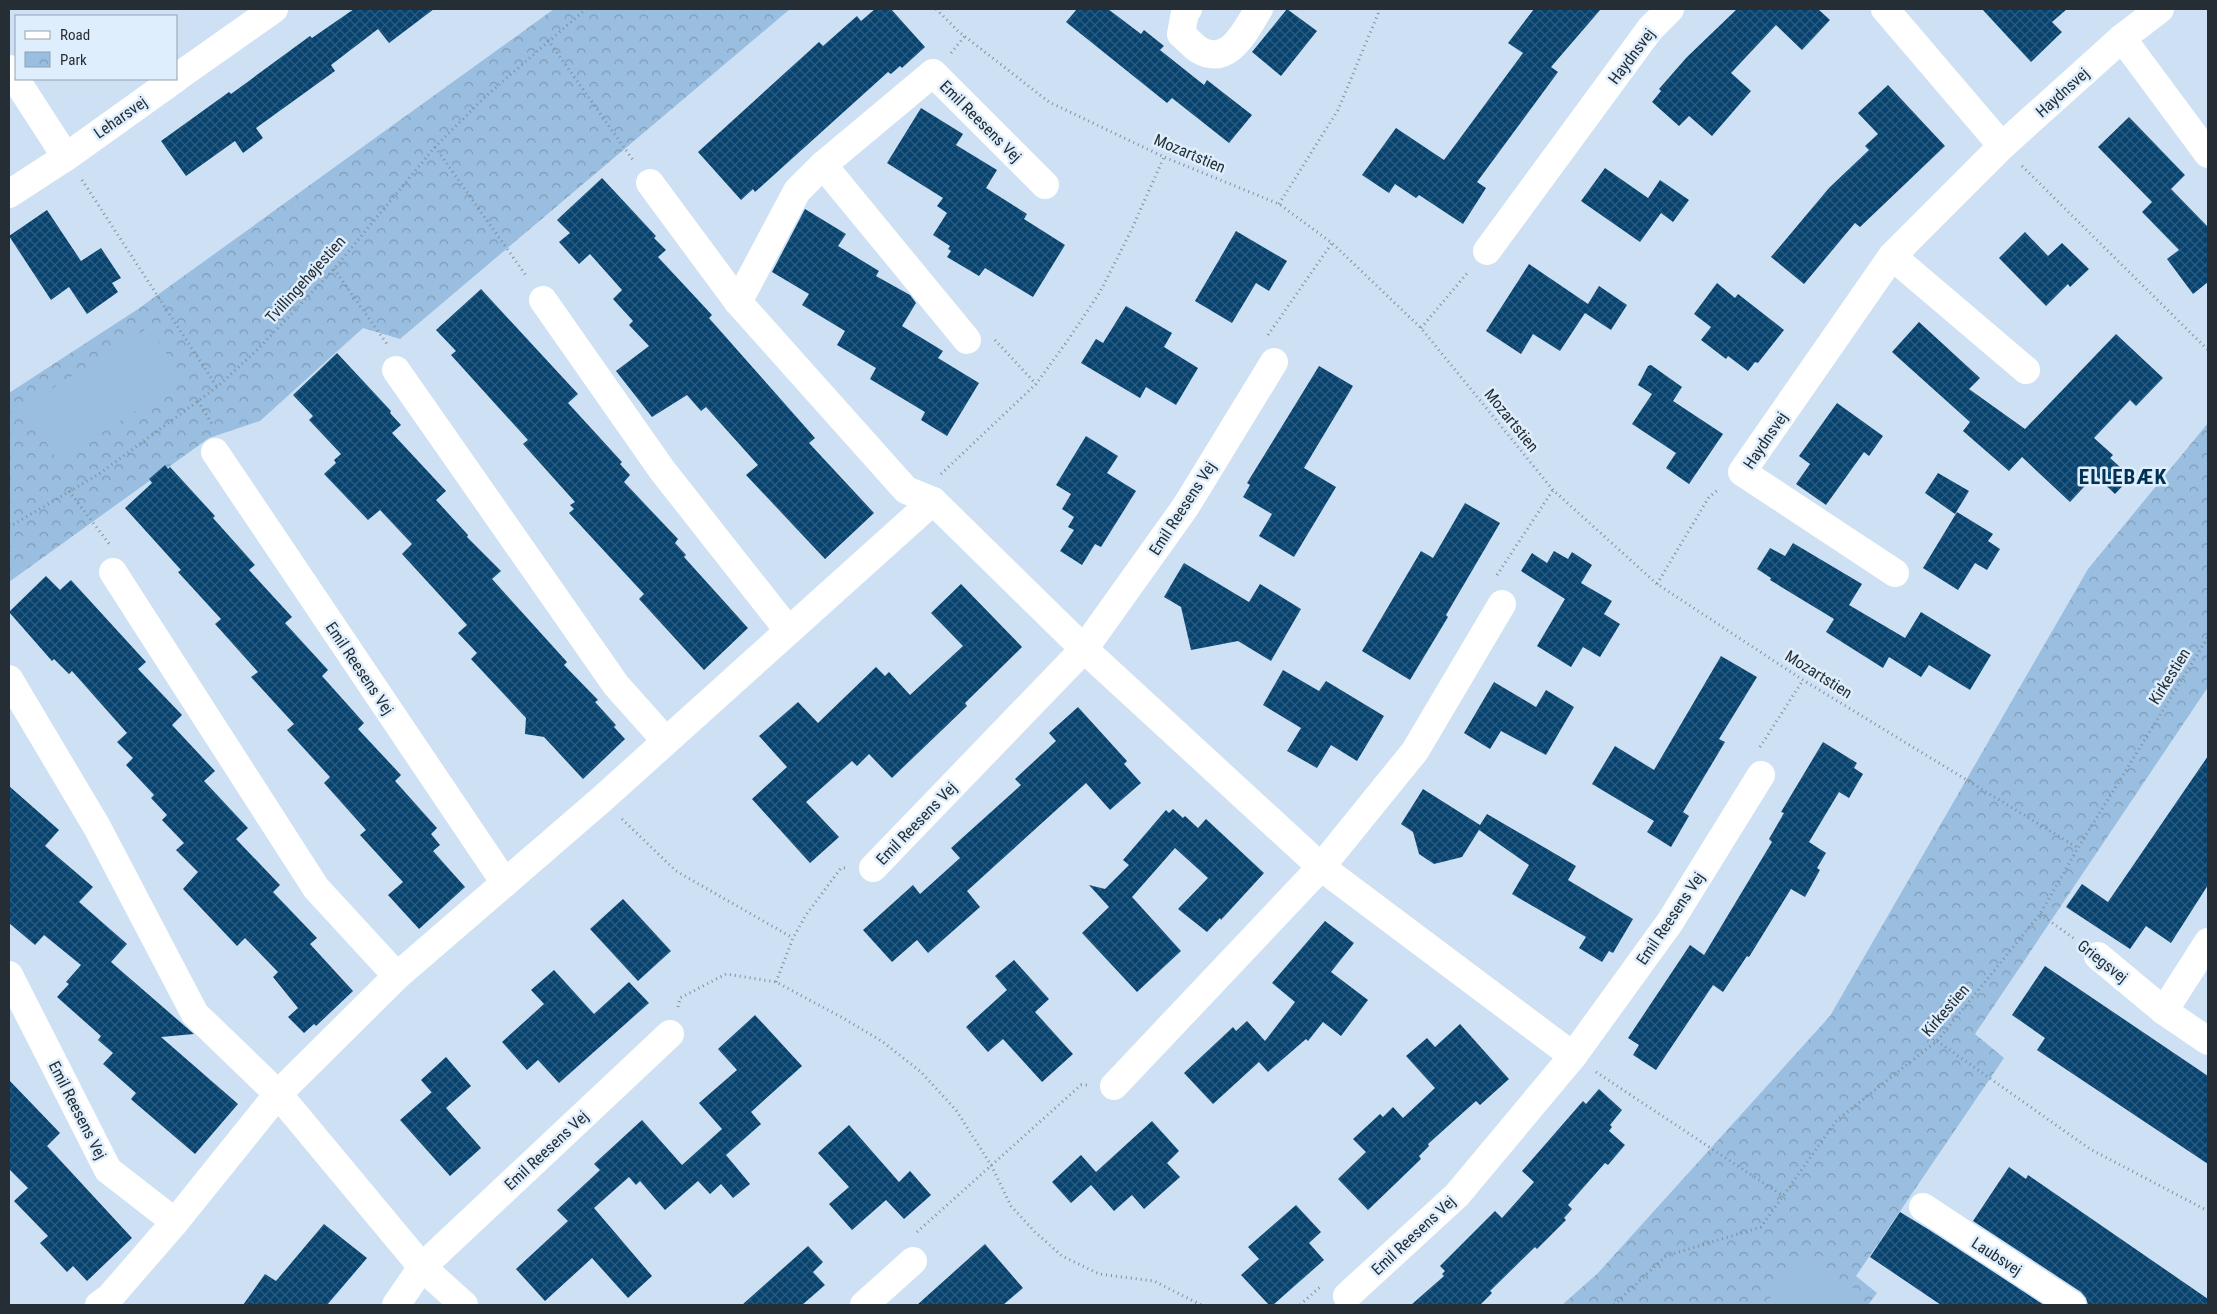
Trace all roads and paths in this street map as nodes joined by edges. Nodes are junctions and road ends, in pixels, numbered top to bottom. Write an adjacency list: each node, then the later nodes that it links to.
1 (274, 9): 12 (street, Leharsvej)
2 (586, 9): 11 (path, Tvillingehøjestien)
3 (936, 9): 19 (path, Mozartstien)
4 (1188, 9): 5 (street)
5 (1259, 9)
6 (1380, 9): 24 (path)
7 (1670, 9): 26 (street, Haydnsvej)
8 (1885, 9): 15 (street)
9 (2160, 9): 10 (street, Haydnsvej)
10 (2122, 38): 15 (street, Haydnsvej); 17 (street)
11 (548, 40): 16 (path, Tvillingehøjestien); 21 (path)
12 (178, 77)
13 (16, 80): 18 (street)
14 (173, 80): 18 (street, Leharsvej)
15 (2002, 146): 27 (street, Haydnsvej); 33 (path)
16 (435, 147): 28 (path, Tvillingehøjestien); 29 (path)
17 (2208, 154)
18 (66, 156): 23 (street, Leharsvej); 38 (path)
19 (1164, 157): 24 (path, Mozartstien); 37 (path)
20 (823, 165): 22 (street, Emil Reesens Vej); 30 (street, Emil Reesens Vej); 32 (street)
21 (650, 183): 30 (street)
22 (1045, 185)
23 (9, 194)
24 (1279, 204): 25 (path, Mozartstien)
25 (1332, 243): 31 (path, Mozartstien); 34 (path)
26 (1487, 250): 31 (path)
27 (1892, 256): 36 (street); 40 (street, Haydnsvej)
28 (334, 269): 35 (path); 38 (path, Tvillingehøjestien)
29 (543, 300): 49 (street)
30 (738, 302): 43 (street)
31 (1421, 328): 41 (path, Mozartstien)
32 (967, 340): 37 (path)
33 (2208, 350)
34 (1274, 362): 51 (street, Emil Reesens Vej)
35 (396, 370): 54 (street)
36 (2026, 370)
37 (1036, 384): 43 (path)
38 (217, 387): 42 (path, Tvillingehøjestien)
39 (215, 452): 60 (street, Emil Reesens Vej)
40 (1742, 472): 46 (street, Haydnsvej); 47 (path)
41 (1553, 490): 47 (path, Mozartstien); 48 (path)
42 (70, 491): 44 (path, Tvillingehøjestien); 45 (path)
43 (933, 501): 49 (street); 51 (street)
44 (9, 527)
45 (113, 572): 66 (street)
46 (1895, 573)
47 (1657, 584): 53 (path, Mozartstien)
48 (1502, 604): 59 (street)
49 (788, 630): 54 (street)
50 (2208, 637): 57 (path, Kirkestien)
51 (1084, 649): 58 (street, Emil Reesens Vej); 59 (street)
52 (9, 679): 74 (street)
53 (1804, 680): 55 (path); 57 (path, Mozartstien)
54 (665, 740): 56 (street)
55 (1761, 775): 72 (street, Emil Reesens Vej)
56 (602, 799): 60 (street); 62 (path)
57 (2078, 848): 61 (path, Kirkestien)
58 (873, 868): 62 (path)
59 (1321, 868): 72 (street); 73 (street)
60 (505, 884): 66 (street)
61 (2040, 914): 64 (path, Griegsvej); 71 (path, Kirkestien)
62 (793, 938): 67 (path)
63 (2208, 942): 68 (street)
64 (2098, 956): 68 (street, Griegsvej)
65 (9, 975): 79 (street, Emil Reesens Vej)
66 (397, 976): 74 (street)
67 (776, 982): 69 (path); 75 (path)
68 (2164, 1011): 70 (street, Griegsvej)
69 (670, 1034): 81 (street, Emil Reesens Vej)
70 (2208, 1041)
71 (1937, 1042): 76 (path, Kirkestien); 78 (path)
72 (1573, 1056): 76 (path); 82 (street, Emil Reesens Vej)
73 (1114, 1086): 75 (path)
74 (278, 1094): 79 (street); 81 (street)
75 (991, 1165): 80 (path); 87 (path)
76 (1783, 1196): 88 (path, Kirkestien)
77 (1923, 1207): 89 (street, Laubsvej)
78 (2208, 1211)
79 (175, 1222): 83 (street)
80 (912, 1262): 86 (street)
81 (422, 1267): 84 (street, Emil Reesens Vej); 85 (street)
82 (1347, 1296)
83 (99, 1305)
84 (396, 1305)
85 (464, 1305)
86 (864, 1305)
87 (1201, 1305)
88 (1614, 1305)
89 (2072, 1305)

